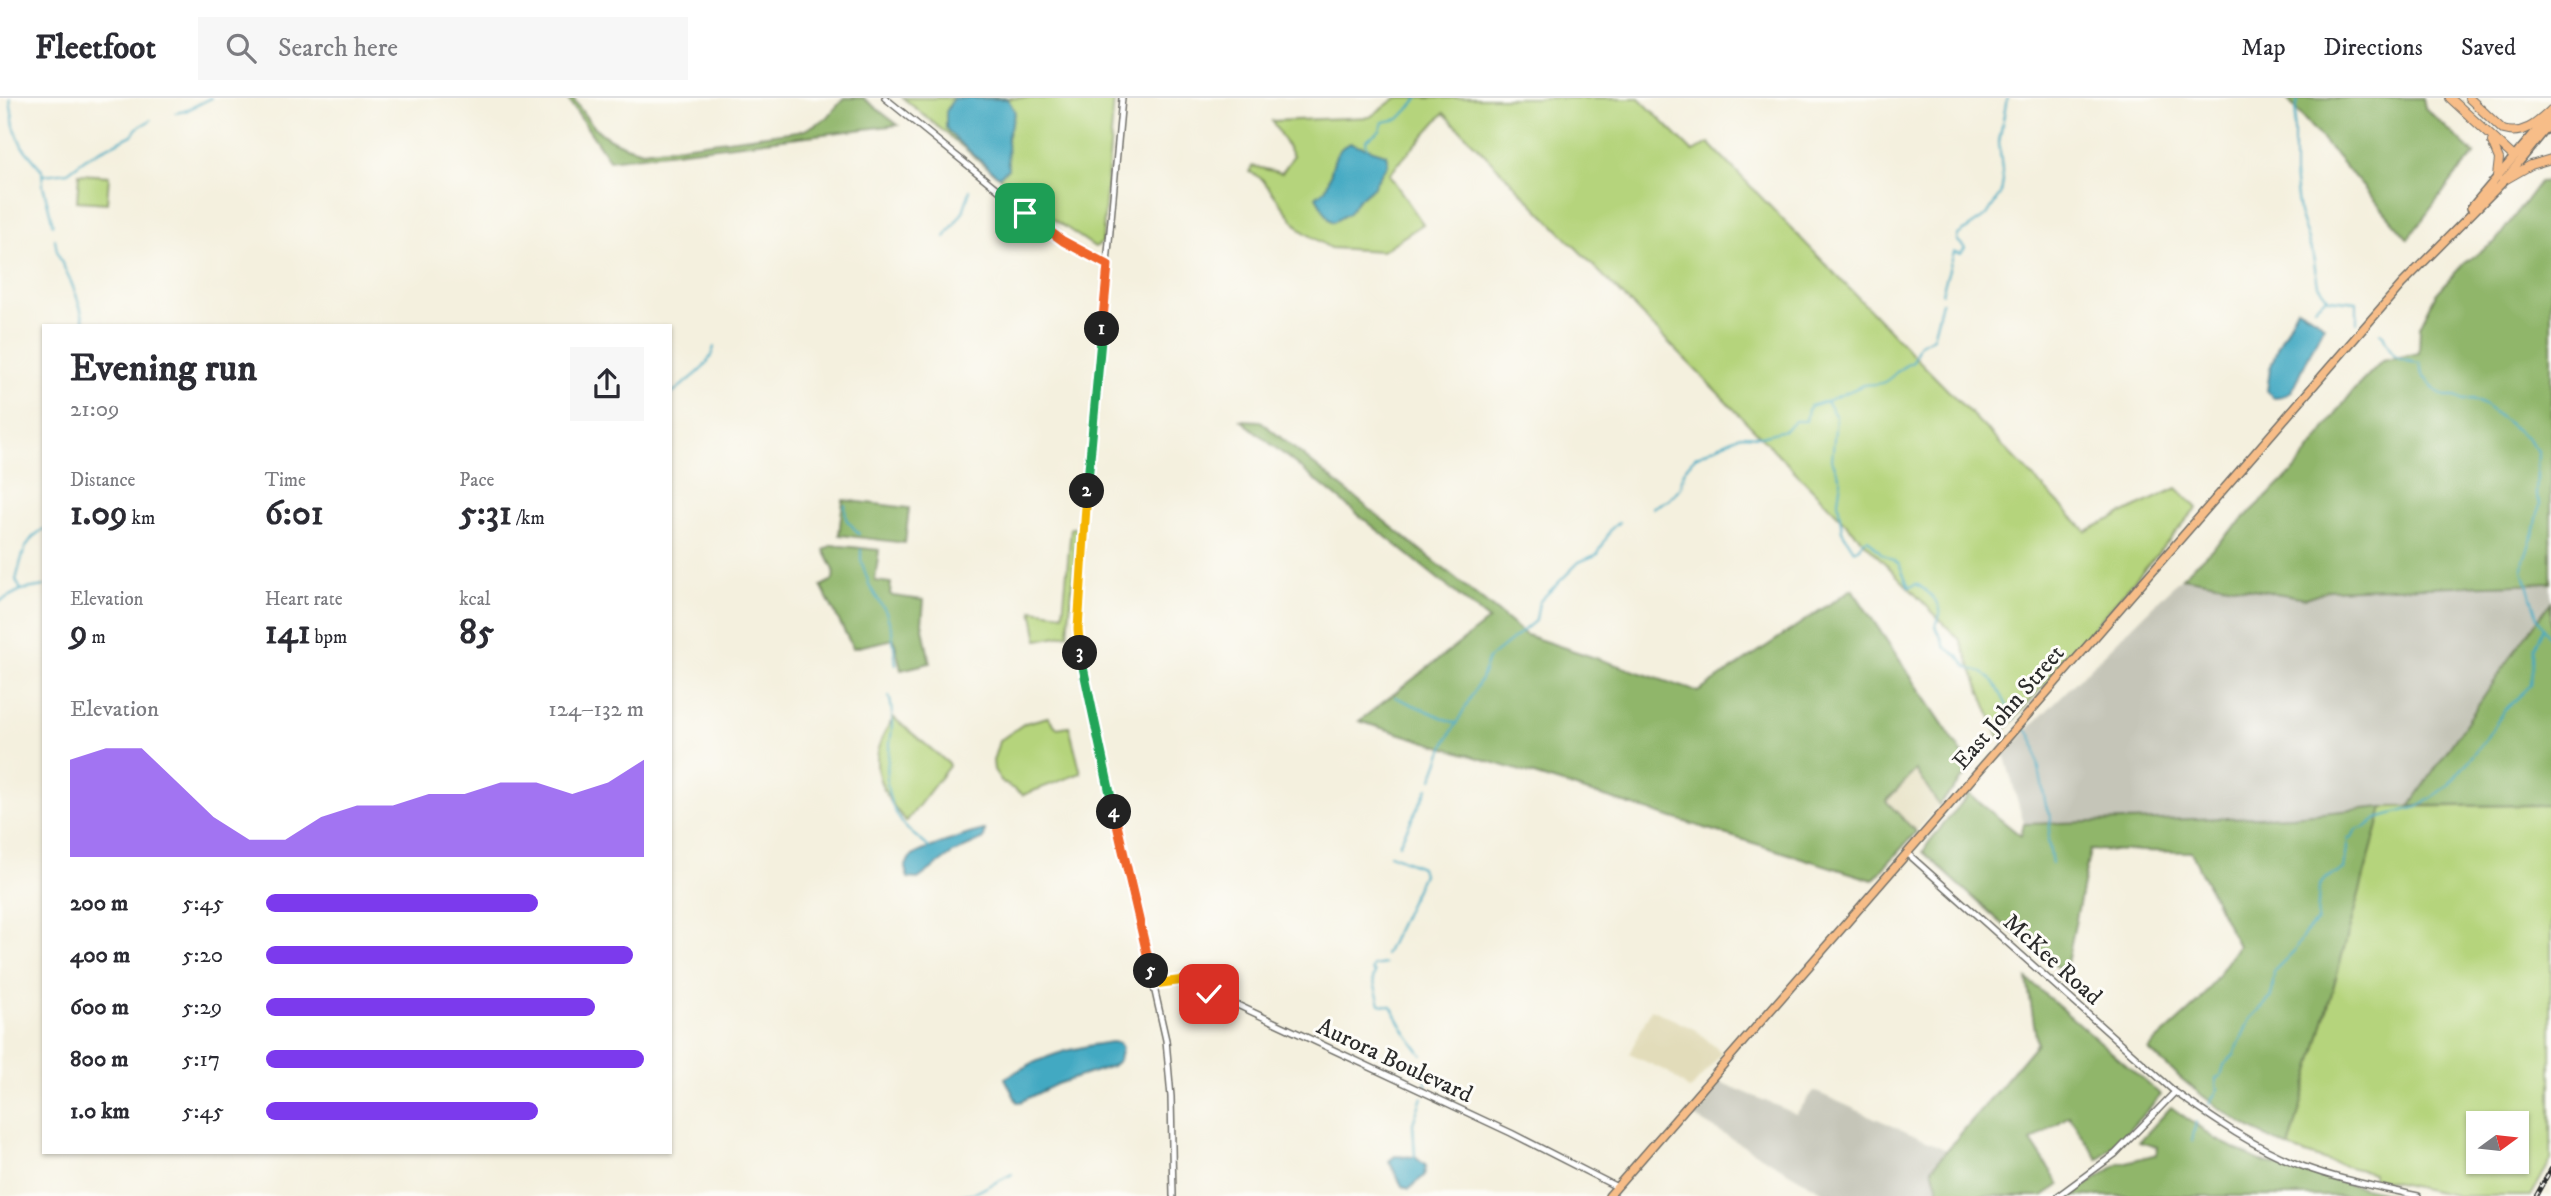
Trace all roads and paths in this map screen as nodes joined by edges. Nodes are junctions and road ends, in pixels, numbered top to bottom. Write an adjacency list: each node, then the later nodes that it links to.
1 (885, 98): 11 (street)
2 (1122, 98): 11 (street)
3 (2450, 98): 7 (highway)
4 (2469, 98): 5 (highway)
5 (2551, 111): 8 (main road, East John Street)
6 (2551, 123): 10 (main road, East John Street)
7 (2481, 129): 8 (highway); 10 (highway)
8 (2513, 156): 10 (main road, East John Street)
9 (2551, 159): 10 (highway)
10 (2500, 178): 12 (main road, East John Street)
11 (1108, 265): 13 (street)
12 (1907, 853): 14 (street, McKee Road); 15 (main road, East John Street)
13 (1154, 984): 15 (street, Aurora Boulevard); 16 (street)
14 (2175, 1092): 18 (street); 19 (street, McKee Road)
15 (1617, 1187): 17 (main road, East John Street)
16 (1173, 1196)
17 (1609, 1196)
18 (2059, 1196)
19 (2417, 1196)

